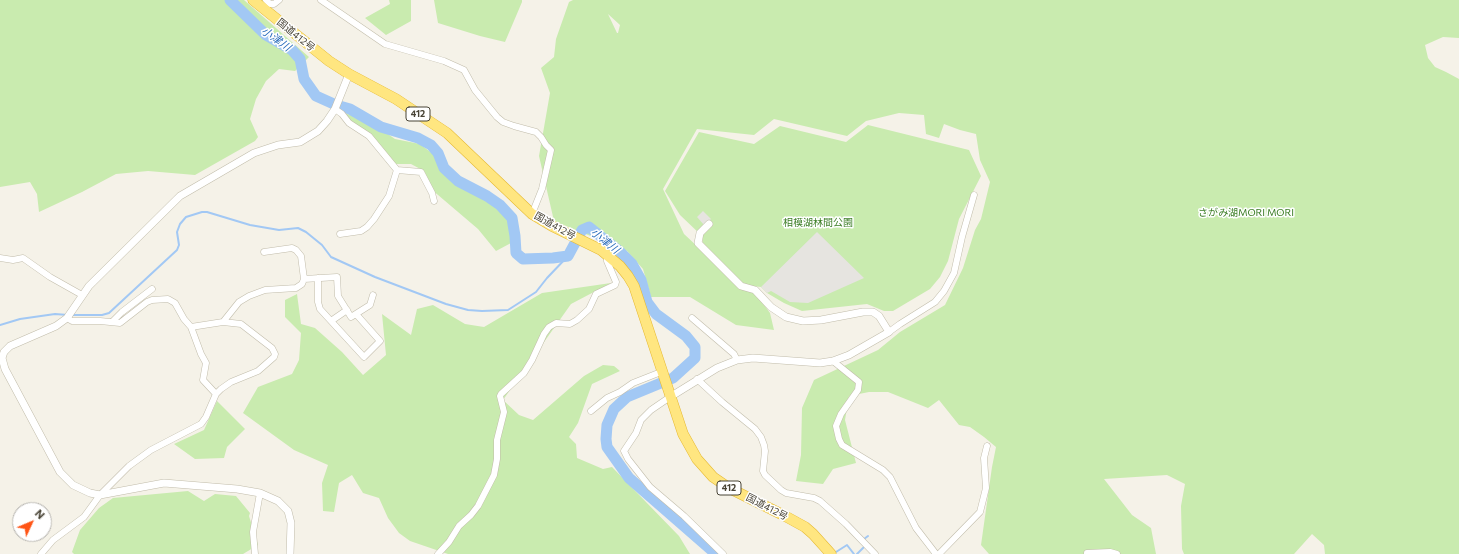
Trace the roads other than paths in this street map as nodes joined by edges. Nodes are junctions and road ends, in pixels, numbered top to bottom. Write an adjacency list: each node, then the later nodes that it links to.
1 (252, 0): 5 (highway, 国道412号 / 412)
2 (266, 0): 3 (street)
3 (279, 0)
4 (321, 0): 10 (street)
5 (349, 74): 6 (street); 10 (highway, 国道412号 / 412)
6 (335, 108): 7 (street); 20 (street)
7 (397, 170): 9 (street); 12 (street)
8 (974, 195): 29 (street)
9 (434, 202)
10 (532, 214): 14 (highway, 国道412号 / 412)
11 (709, 224): 29 (street)
12 (340, 234)
13 (264, 252): 17 (street)
14 (607, 254): 33 (highway, 国道412号 / 412); 45 (street)
15 (0, 258): 20 (street)
16 (318, 278): 17 (street); 21 (street); 25 (street)
17 (304, 279): 27 (street)
18 (152, 289): 26 (street)
19 (373, 295): 22 (street)
20 (82, 296): 23 (street)
21 (347, 310): 22 (street); 25 (street)
22 (356, 314): 25 (street)
23 (67, 318): 26 (street); 30 (street)
24 (692, 318): 31 (street)
25 (331, 321)
26 (112, 322): 28 (street)
27 (223, 322): 28 (street); 35 (street)
28 (191, 327): 35 (street)
29 (889, 332): 32 (street)
30 (1, 355): 40 (street)
31 (737, 360): 32 (street); 34 (street)
32 (833, 361): 49 (street)
33 (662, 374): 36 (highway, 国道412号 / 412); 37 (street)
34 (697, 379): 36 (street); 48 (street)
35 (216, 394): 40 (street)
36 (670, 397): 46 (street); 47 (highway, 国道412号 / 412)
37 (591, 411)
38 (987, 446): 50 (street)
39 (260, 493): 40 (street); 43 (street); 44 (street)
40 (100, 495): 42 (street)
41 (1086, 553): 51 (street)
42 (41, 554)
43 (255, 554)
44 (290, 554)
45 (438, 554)
46 (723, 554)
47 (831, 554)
48 (875, 554)
49 (936, 554)
50 (939, 554)
51 (1117, 554)

